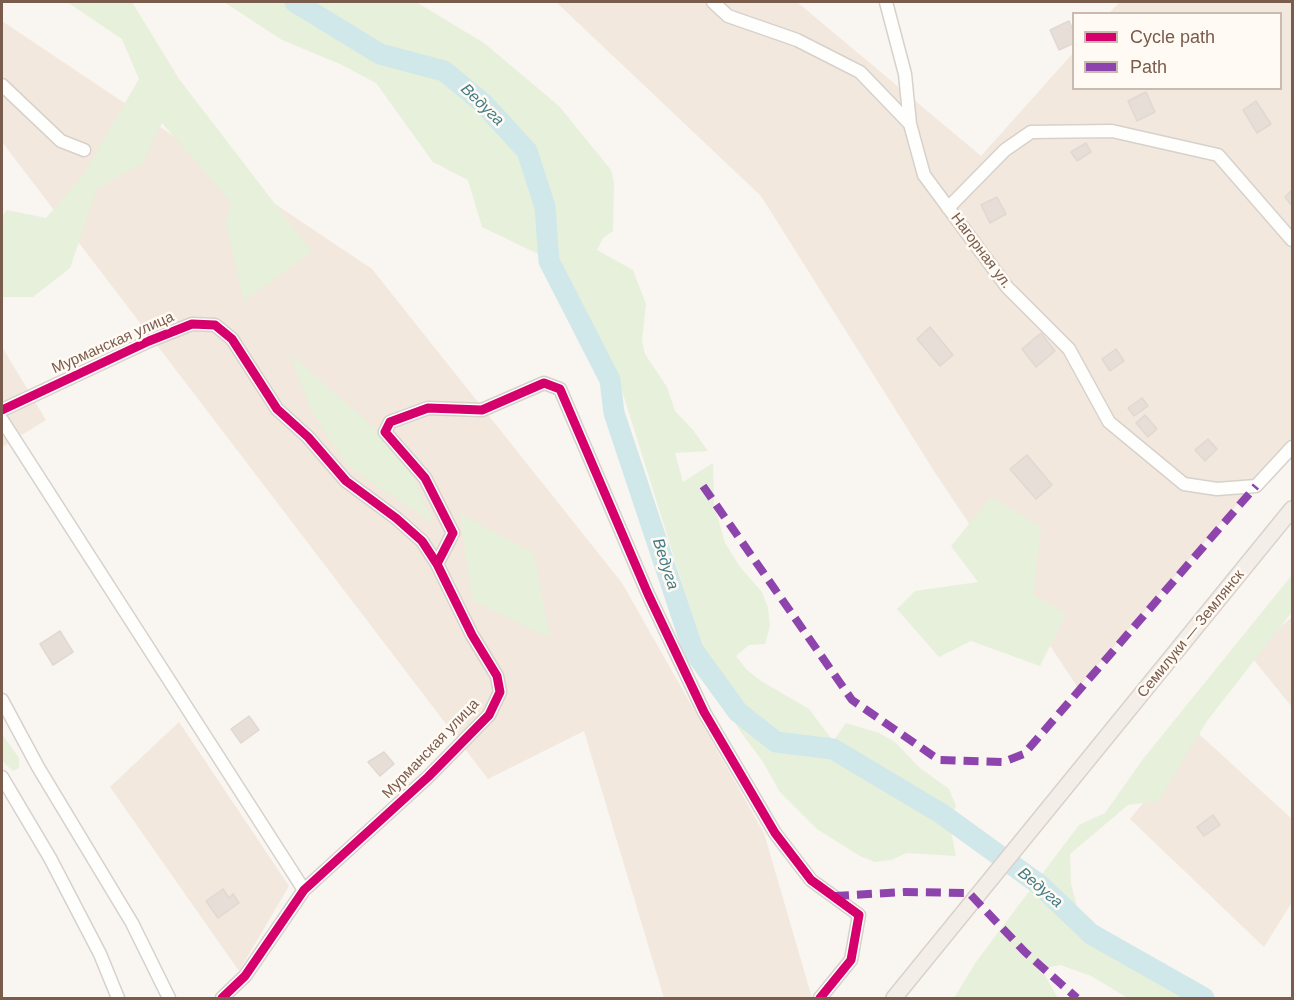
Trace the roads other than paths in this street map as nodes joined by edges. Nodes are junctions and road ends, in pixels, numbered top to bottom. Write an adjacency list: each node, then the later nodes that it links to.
1 (713, 2): 4 (street, Нагорная ул.)
2 (886, 2): 4 (street)
3 (2, 85): 5 (street)
4 (910, 124): 6 (street, Нагорная ул.)
5 (84, 150)
6 (948, 208): 7 (street); 10 (street, Нагорная ул.)
7 (1293, 240)
8 (2, 410): 12 (street, Мурманская улица)
9 (2, 420): 15 (street)
10 (1293, 447)
11 (1293, 509): 20 (main road, Семилуки — Землянск)
12 (437, 564): 15 (street, Мурманская улица); 19 (street)
13 (2, 700): 17 (street)
14 (2, 777): 16 (street)
15 (304, 890): 18 (street, Мурманская улица)
16 (118, 999)
17 (169, 999)
18 (222, 999)
19 (820, 999)
20 (894, 999)

